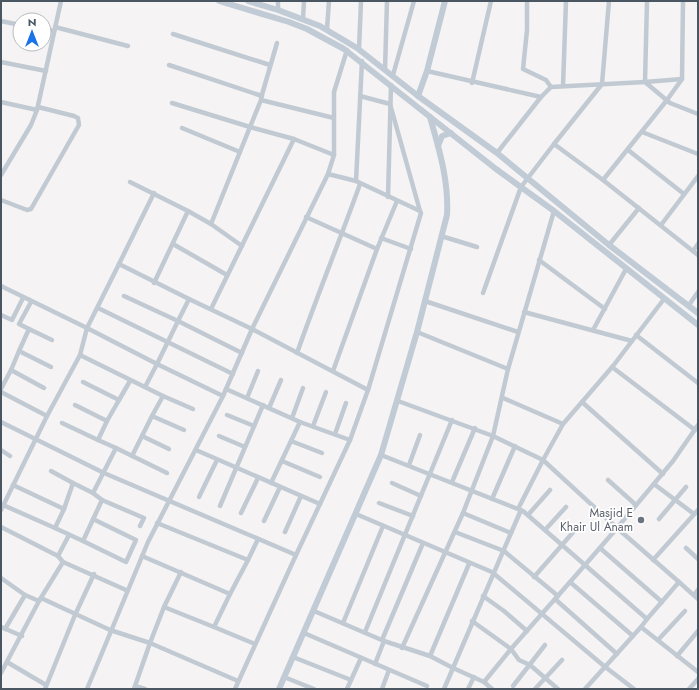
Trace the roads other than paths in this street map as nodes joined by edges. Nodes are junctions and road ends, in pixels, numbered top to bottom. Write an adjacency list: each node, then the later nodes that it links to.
1 (60, 1): 21 (street)
2 (219, 1): 27 (street)
3 (250, 1): 17 (street)
4 (278, 1): 17 (street)
5 (304, 1): 18 (street)
6 (329, 1): 22 (street)
7 (361, 1): 26 (street)
8 (387, 1): 32 (street)
9 (414, 1): 35 (street)
10 (445, 1): 34 (street)
11 (491, 1): 38 (street)
12 (527, 1): 42 (street)
13 (566, 1): 41 (street)
14 (609, 1): 40 (street)
15 (647, 1): 37 (street)
16 (683, 1): 36 (street)
17 (278, 10): 18 (street)
18 (303, 19): 22 (street)
19 (1, 21): 20 (street)
20 (12, 23)
21 (54, 29): 25 (street); 33 (street)
22 (327, 29): 26 (street)
23 (173, 34): 31 (street)
24 (277, 43): 31 (street)
25 (128, 46)
26 (359, 49): 32 (street)
27 (346, 50): 28 (street); 55 (street)
28 (362, 61): 39 (street); 43 (street)
29 (1, 62): 33 (street)
30 (169, 65): 46 (street)
31 (270, 65): 46 (street)
32 (385, 70): 35 (street)
33 (46, 71): 52 (street)
34 (427, 71): 38 (street); 44 (street)
35 (393, 75): 44 (street)
36 (682, 79): 37 (street); 47 (street)
37 (644, 82): 40 (street); 47 (street)
38 (472, 83): 45 (street)
39 (391, 84): 50 (street); 51 (street)
40 (602, 84): 41 (street); 61 (street)
41 (563, 86): 42 (street)
42 (551, 87): 45 (street)
43 (360, 96): 51 (street); 74 (street)
44 (418, 96): 50 (street); 65 (street)
45 (541, 97): 65 (street)
46 (261, 98): 55 (street); 56 (street)
47 (668, 100): 53 (street); 58 (street)
48 (1, 102): 52 (street)
49 (172, 103): 56 (street)
50 (413, 103): 54 (street)
51 (390, 104): 78 (street); 82 (street)
52 (37, 108): 69 (street); 79 (street)
53 (698, 114)
54 (430, 117): 59 (street); 62 (street)
55 (334, 118): 67 (street)
56 (250, 127): 60 (street); 64 (street)
57 (182, 128): 64 (street)
58 (642, 132): 63 (street); 66 (street)
59 (451, 133): 62 (street); 75 (street)
60 (294, 140): 67 (street); 94 (street)
61 (554, 144): 71 (street); 72 (street)
62 (438, 146): 89 (street)
63 (628, 150): 72 (street); 77 (street)
64 (240, 152): 86 (street)
65 (497, 154): 71 (street)
66 (698, 154)
67 (334, 155): 68 (street)
68 (328, 174): 74 (street); 85 (street)
69 (1, 175)
70 (698, 176): 77 (street)
71 (526, 178): 75 (street); 93 (street)
72 (603, 180): 81 (street)
73 (130, 182): 76 (street)
74 (358, 182): 78 (street); 88 (street)
75 (521, 187): 84 (street); 107 (street)
76 (154, 194): 83 (street); 101 (street)
77 (684, 194): 87 (street)
78 (388, 197): 80 (street)
79 (1, 200)
80 (397, 201): 82 (street); 90 (street)
81 (639, 208): 87 (street); 93 (street)
82 (420, 210): 97 (street)
83 (188, 211): 86 (street); 91 (street)
84 (554, 211): 100 (street); 102 (street)
85 (306, 217): 88 (street); 125 (street)
86 (211, 224): 94 (street)
87 (661, 225): 98 (street)
88 (342, 233): 96 (street); 135 (street)
89 (441, 236): 95 (street); 112 (street)
90 (381, 238): 96 (street); 97 (street)
91 (173, 244): 103 (street); 104 (street)
92 (698, 244): 98 (street)
93 (609, 245): 114 (street)
94 (242, 246): 103 (street)
95 (477, 247)
96 (377, 248): 143 (street)
97 (411, 249): 154 (street)
98 (693, 251): 99 (street)
99 (698, 255)
100 (539, 260): 116 (street); 118 (street)
101 (119, 264): 104 (street); 115 (street)
102 (626, 269): 111 (street); 116 (street)
103 (227, 275): 117 (street)
104 (154, 282): 110 (street)
105 (1, 286): 109 (street)
106 (698, 292): 114 (street)
107 (483, 294)
108 (124, 296): 121 (street)
109 (23, 298): 113 (street); 120 (street)
110 (189, 299): 117 (street); 121 (street)
111 (664, 299): 122 (street); 129 (street)
112 (425, 300): 127 (street); 128 (street)
113 (31, 302): 123 (street); 124 (street)
114 (689, 305): 119 (street)
115 (98, 308): 123 (street); 132 (street)
116 (605, 308): 126 (street)
117 (211, 309): 125 (street)
118 (524, 312): 126 (street); 128 (street)
119 (698, 313)
120 (1, 315)
121 (178, 321): 132 (street); 134 (street)
122 (698, 325)
123 (87, 328): 136 (street); 137 (street)
124 (29, 329): 130 (street); 133 (street)
125 (252, 329): 134 (street); 135 (street)
126 (593, 330): 131 (street)
127 (417, 332): 140 (street); 162 (street)
128 (518, 332): 140 (street)
129 (636, 335): 131 (street); 148 (street)
130 (52, 340)
131 (632, 341): 139 (street)
132 (168, 342): 137 (street); 144 (street)
133 (19, 351): 138 (street); 141 (street)
134 (242, 353): 144 (street)
135 (297, 353): 143 (street)
136 (80, 355): 146 (street); 170 (street)
137 (157, 364): 149 (street); 158 (street)
138 (51, 367)
139 (612, 368): 163 (street); 184 (street)
140 (508, 369): 160 (street)
141 (11, 370): 150 (street); 152 (street)
142 (258, 371): 159 (street)
143 (333, 371): 154 (street)
144 (233, 374): 153 (street)
145 (282, 380): 167 (street)
146 (130, 381): 149 (street); 161 (street)
147 (83, 382): 161 (street)
148 (698, 383)
149 (145, 387): 157 (street)
150 (44, 388)
151 (303, 388): 172 (street)
152 (1, 389)
153 (226, 389): 158 (street); 159 (street)
154 (368, 390): 192 (street)
155 (1, 392): 170 (street)
156 (326, 392): 181 (street)
157 (163, 396): 168 (street); 171 (street)
158 (223, 396): 199 (street)
159 (247, 398): 166 (street)
160 (503, 398): 178 (street); 189 (street)
161 (119, 400): 174 (street)
162 (398, 401): 173 (street); 201 (street)
163 (582, 402): 178 (street); 213 (street)
164 (346, 403): 185 (street)
165 (75, 405): 174 (street)
166 (263, 405): 167 (street); 180 (street)
167 (269, 408): 172 (street)
168 (193, 409)
169 (227, 415): 180 (street)
170 (47, 416): 190 (street)
171 (152, 416): 183 (street); 187 (street)
172 (292, 418): 176 (street)
173 (452, 420): 182 (street); 212 (street)
174 (107, 421): 191 (street)
175 (1, 422): 190 (street)
176 (300, 422): 181 (street); 193 (street)
177 (62, 423): 191 (street)
178 (563, 424): 205 (street)
179 (698, 425): 184 (street)
180 (254, 426): 195 (street)
181 (313, 426): 185 (street)
182 (476, 428): 189 (street); 217 (street)
183 (184, 430)
184 (696, 432): 213 (street)
185 (335, 434): 192 (street)
186 (420, 435): 207 (street)
187 (142, 436): 197 (street); 203 (street)
188 (219, 436): 195 (street)
189 (494, 436): 194 (street); 226 (street)
190 (35, 439): 210 (street); 222 (street)
191 (98, 440): 196 (street)
192 (350, 440): 236 (street)
193 (291, 441): 200 (street); 206 (street)
194 (515, 446): 205 (street); 231 (street)
195 (245, 447): 208 (street)
196 (116, 448): 203 (street); 210 (street)
197 (169, 448)
198 (1, 450): 202 (street)
199 (196, 450): 204 (street); 234 (street)
200 (322, 453)
201 (381, 455): 207 (street); 246 (street)
202 (10, 456)
203 (132, 456): 211 (street)
204 (217, 460): 208 (street); 228 (street)
205 (544, 460): 242 (street); 258 (street)
206 (282, 461): 214 (street); 219 (street)
207 (409, 465): 212 (street)
208 (236, 469): 215 (street); 238 (street)
209 (51, 471): 218 (street)
210 (104, 473): 227 (street); 234 (street)
211 (167, 473)
212 (431, 474): 217 (street); 230 (street)
213 (663, 474): 221 (street)
214 (320, 477)
215 (258, 478): 219 (street); 244 (street)
216 (608, 480): 237 (street)
217 (452, 482): 226 (street)
218 (73, 483): 227 (street); 241 (street)
219 (271, 483): 223 (street)
220 (392, 483): 230 (street)
221 (654, 484): 233 (street); 237 (street)
222 (13, 485): 239 (street); 241 (street)
223 (280, 487): 229 (street); 251 (street)
224 (686, 487): 233 (street)
225 (550, 490): 247 (street)
226 (472, 491): 231 (street); 245 (street)
227 (93, 493): 232 (street)
228 (199, 496)
229 (301, 496): 236 (street); 260 (street)
230 (421, 496): 248 (street)
231 (492, 499): 242 (street)
232 (102, 500): 249 (street); 254 (street)
233 (675, 500): 243 (street); 250 (street)
234 (169, 501): 252 (street); 265 (street)
235 (380, 503): 248 (street)
236 (320, 504): 273 (street)
237 (636, 505): 258 (street)
238 (220, 506)
239 (2, 507): 257 (street)
240 (566, 507): 259 (street)
241 (64, 509): 257 (street)
242 (520, 510): 247 (street); 262 (street)
243 (696, 512): 278 (street)
244 (241, 513)
245 (463, 513): 261 (street); 262 (street)
246 (356, 514): 255 (street); 301 (street)
247 (528, 515): 259 (street)
248 (413, 516): 263 (street)
249 (93, 519): 266 (street); 266 (street)
250 (659, 519)
251 (264, 521)
252 (157, 523): 275 (street); 277 (street)
253 (581, 523): 268 (street)
254 (140, 526)
255 (383, 526): 263 (street); 306 (street)
256 (1, 527): 274 (street)
257 (55, 528): 264 (street)
258 (617, 528): 269 (street); 278 (street)
259 (545, 530): 268 (street)
260 (285, 532)
261 (455, 532): 271 (street); 272 (street)
262 (511, 533): 272 (street)
263 (404, 534): 267 (street); 313 (street)
264 (69, 535): 266 (street); 274 (street)
265 (258, 539): 273 (street); 277 (street)
266 (83, 541)
267 (423, 543): 271 (street); 318 (street)
268 (562, 545): 281 (street); 285 (street)
269 (600, 548): 281 (street); 298 (street)
270 (686, 548): 276 (street)
271 (445, 552): 280 (street); 322 (street)
272 (504, 552): 283 (street); 285 (street)
273 (296, 555): 320 (street)
274 (58, 556): 279 (street)
275 (142, 556): 282 (street); 289 (street)
276 (698, 559)
277 (248, 560): 291 (street)
278 (653, 560): 288 (street)
279 (63, 562): 284 (street); 297 (street)
280 (469, 564): 283 (street); 325 (street)
281 (585, 565): 287 (street); 304 (street)
282 (181, 572): 291 (street); 299 (street)
283 (492, 572): 294 (street); 302 (street)
284 (94, 574): 289 (street); 303 (street)
285 (534, 577): 295 (street)
286 (1, 578): 292 (street)
287 (570, 582): 295 (street); 316 (street)
288 (679, 582): 293 (street); 298 (street)
289 (126, 590): 310 (street)
290 (698, 590): 293 (street)
291 (230, 594): 307 (street)
292 (25, 595): 297 (street); 309 (street)
293 (694, 595): 296 (street)
294 (483, 596): 305 (street); 311 (street)
295 (556, 598): 302 (street); 324 (street)
296 (698, 599)
297 (40, 600): 303 (street); 315 (street)
298 (662, 602): 304 (street)
299 (164, 607): 307 (street); 319 (street)
300 (685, 610): 317 (street)
301 (314, 611): 306 (street); 314 (street)
302 (541, 613): 311 (street); 333 (street)
303 (75, 615): 310 (street); 347 (street)
304 (647, 619): 308 (street)
305 (472, 621): 323 (street); 334 (street)
306 (343, 623): 313 (street)
307 (214, 627): 320 (street)
308 (641, 627): 316 (street); 317 (street)
309 (3, 628): 315 (street)
310 (110, 630): 319 (street); 349 (street)
311 (526, 631): 323 (street)
312 (698, 631): 326 (street)
313 (365, 632): 318 (street)
314 (304, 633): 327 (street); 328 (street)
315 (22, 636): 330 (street)
316 (633, 636): 324 (street)
317 (658, 640): 326 (street)
318 (383, 641): 322 (street); 331 (street)
319 (150, 643): 343 (street); 348 (street)
320 (255, 644): 343 (street)
321 (545, 645): 332 (street)
322 (402, 648): 325 (street)
323 (511, 649): 332 (street); 344 (street)
324 (618, 654): 333 (street)
325 (430, 656): 334 (street)
326 (677, 656): 337 (street)
327 (293, 657): 338 (street); 342 (street)
328 (361, 658): 331 (street); 342 (street)
329 (562, 660): 340 (street)
330 (7, 662): 336 (street); 347 (street)
331 (375, 664): 335 (street)
332 (530, 665): 340 (street); 346 (street)
333 (604, 666): 361 (street); 362 (street)
334 (453, 668): 339 (street); 356 (street)
335 (389, 670): 345 (street); 355 (street)
336 (1, 672)
337 (698, 672)
338 (284, 677): 352 (street); 353 (street)
339 (474, 677): 344 (street); 357 (street)
340 (545, 678): 359 (street); 360 (street)
341 (698, 679): 363 (street)
342 (350, 680): 354 (street)
343 (238, 681): 351 (street)
344 (484, 682): 358 (street)
345 (427, 686)
346 (513, 686)
347 (45, 687)
348 (135, 687): 350 (street)
349 (87, 689)
350 (145, 689)
351 (235, 689)
352 (279, 689)
353 (314, 689)
354 (347, 689)
355 (382, 689)
356 (444, 689)
357 (468, 689)
358 (492, 689)
359 (535, 689)
360 (558, 689)
361 (585, 689)
362 (634, 689)
363 (689, 689)

